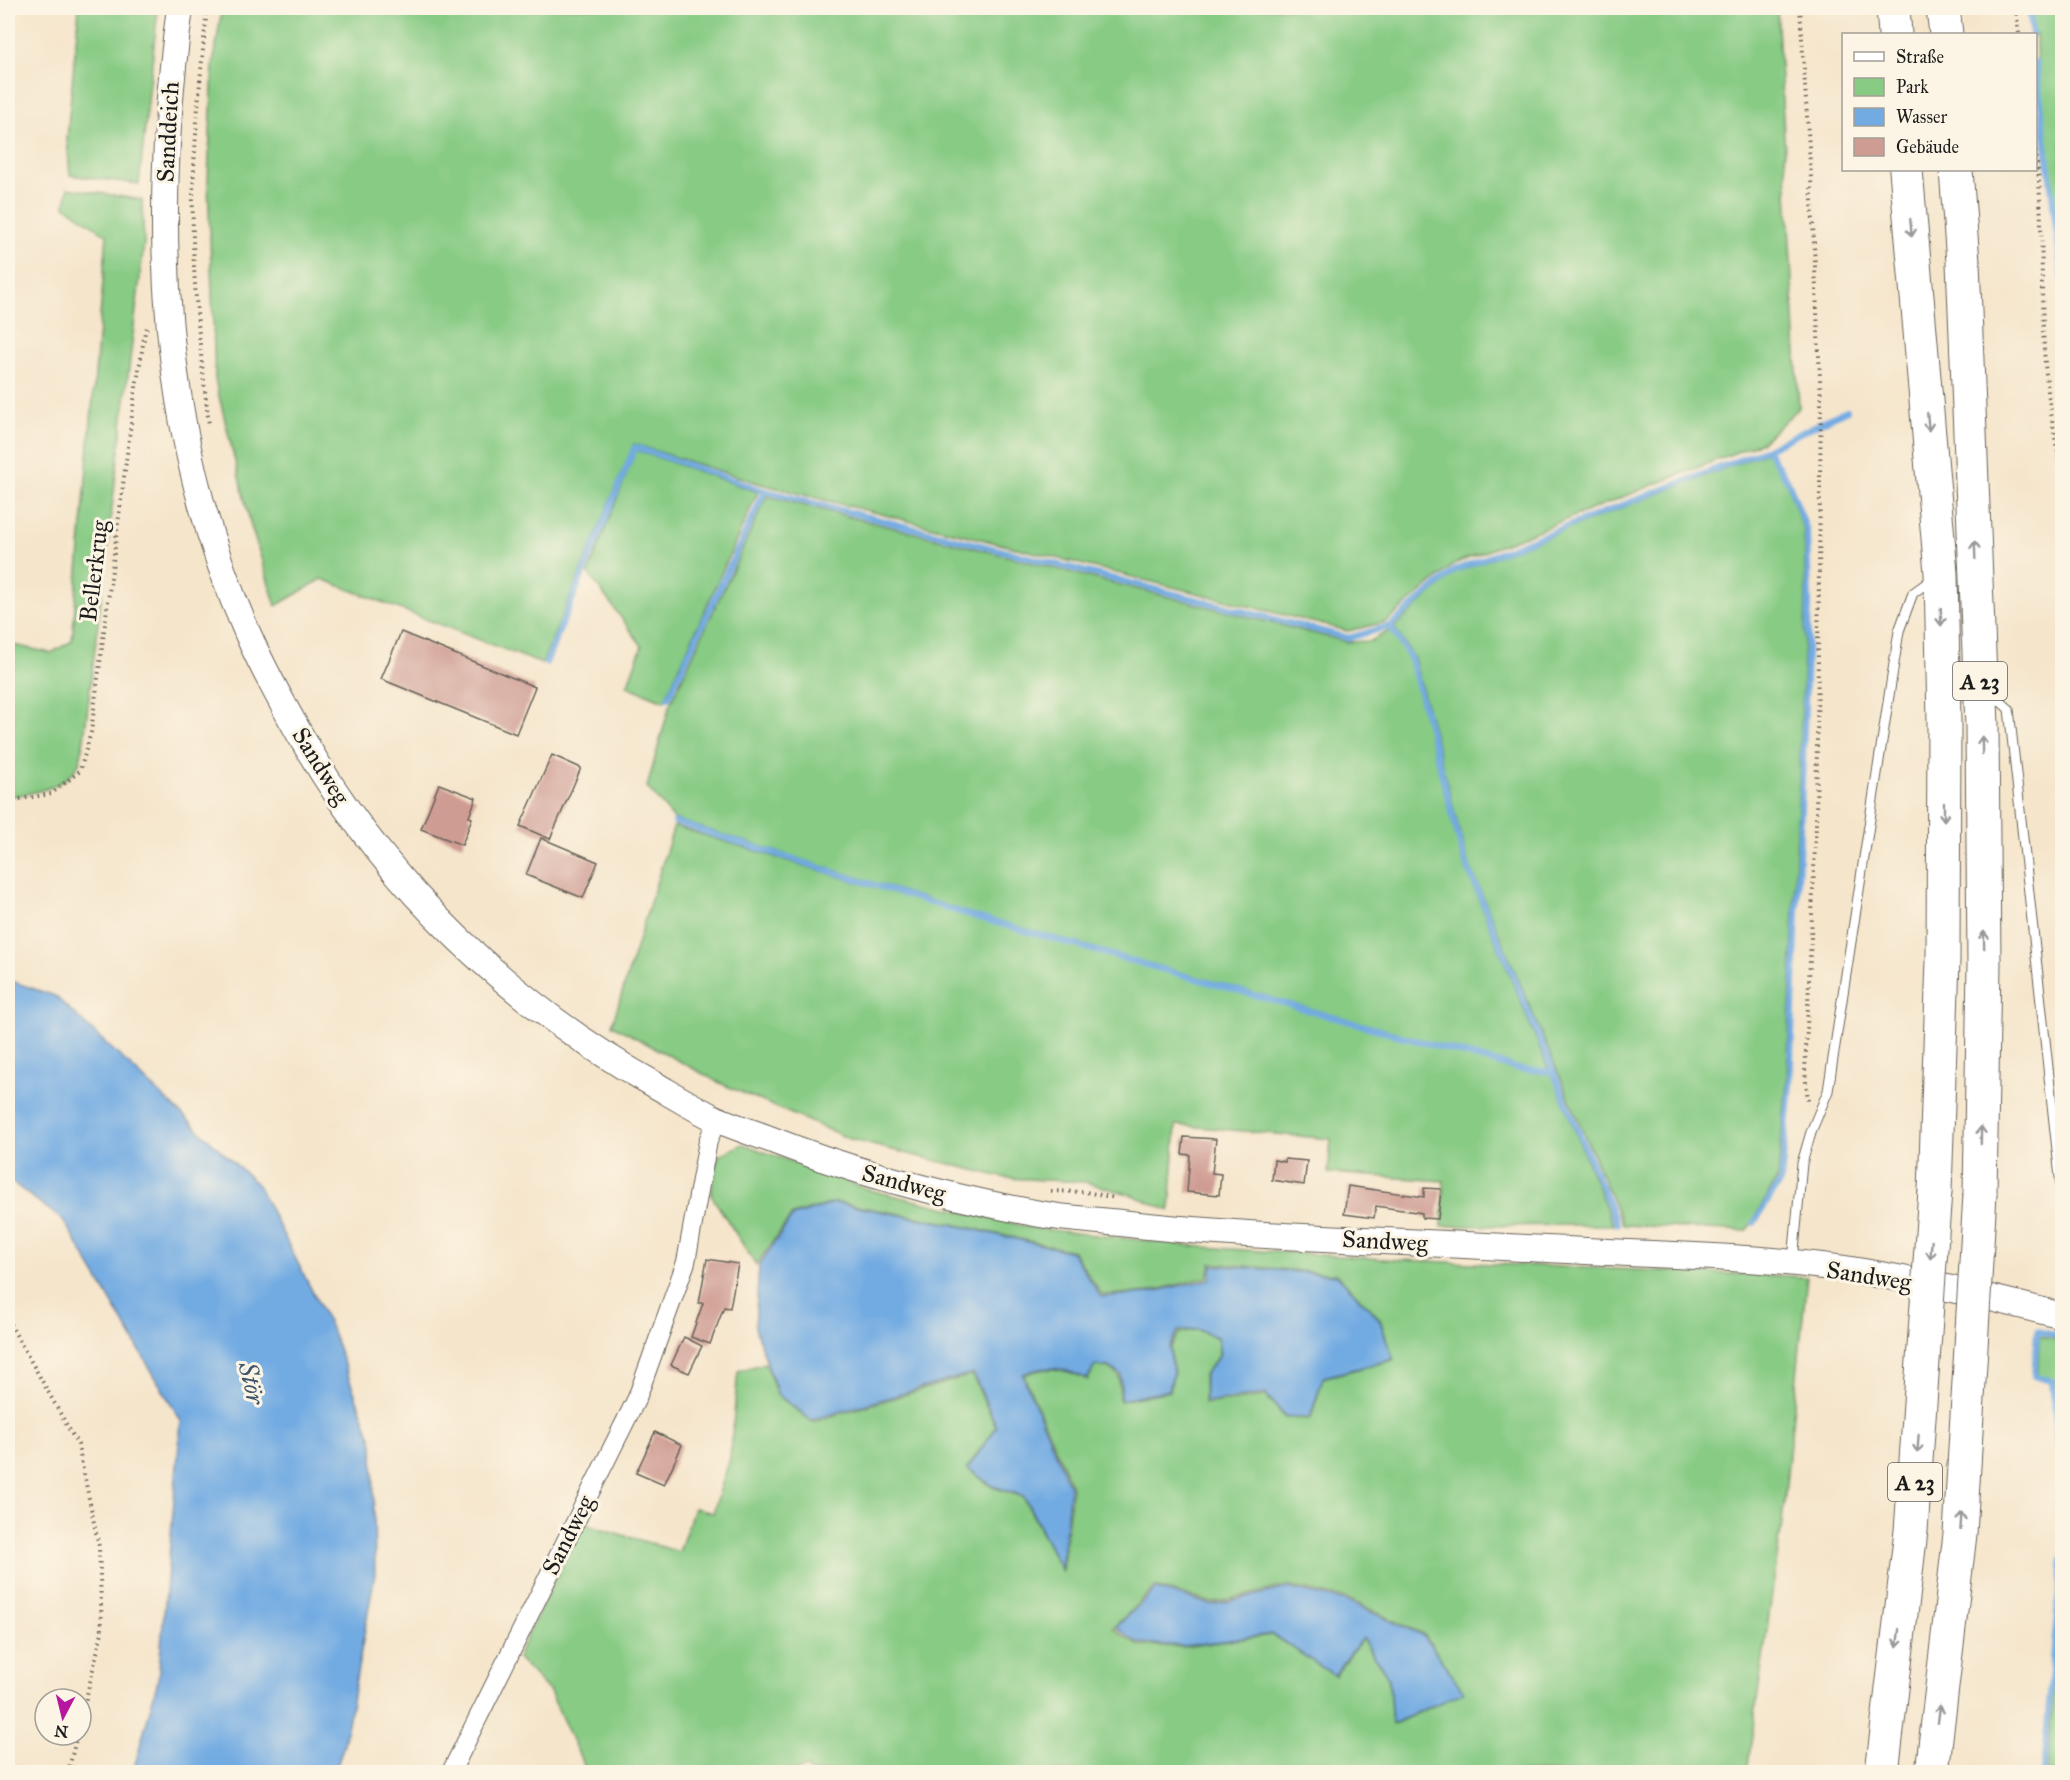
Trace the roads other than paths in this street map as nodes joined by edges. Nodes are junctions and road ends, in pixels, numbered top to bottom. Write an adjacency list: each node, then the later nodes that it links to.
1 (180, 8): 8 (street, Sanddeich)
2 (1893, 8): 4 (highway)
3 (1944, 8): 5 (highway)
4 (1896, 33)
5 (1946, 33)
6 (1906, 171): 9 (highway, A 23, one-way to 9)
7 (1956, 171): 10 (highway, A 23, one-way to 7)
8 (165, 258): 11 (street, Sandweg)
9 (1941, 573): 13 (lane); 16 (highway, A 23, one-way to 16, bridge)
10 (1981, 683): 12 (lane); 17 (highway, A 23, one-way to 10, bridge)
11 (717, 1119): 13 (street, Sandweg); 15 (street, Sandweg)
12 (2062, 1196)
13 (1792, 1264): 14 (street, Sandweg)
14 (2062, 1316)
15 (451, 1773)
16 (1882, 1773)
17 (1932, 1773)

